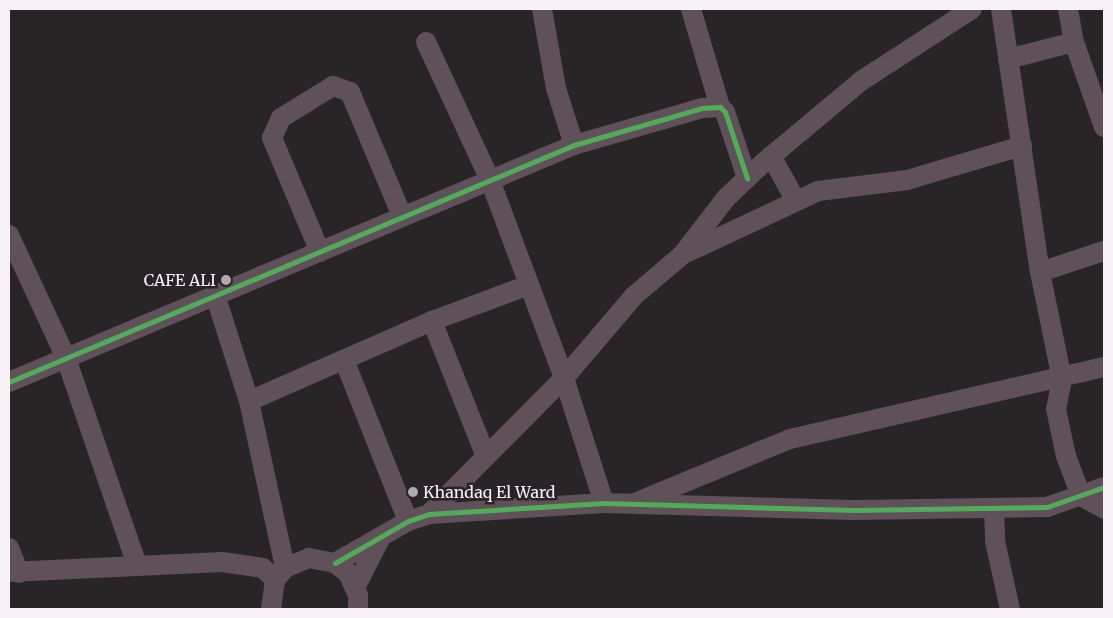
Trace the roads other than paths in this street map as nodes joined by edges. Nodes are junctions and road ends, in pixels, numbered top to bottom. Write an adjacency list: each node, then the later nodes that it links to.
1 (542, 9): 11 (street)
2 (691, 9): 9 (street)
3 (972, 9): 13 (street)
4 (1000, 9): 8 (street)
5 (1068, 9): 7 (street)
6 (426, 42): 15 (street)
7 (1074, 42): 8 (street); 10 (street)
8 (1008, 59): 12 (street)
9 (720, 107): 11 (street); 14 (street)
10 (1104, 127)
11 (574, 145): 15 (street)
12 (1022, 146): 16 (street); 22 (street)
13 (771, 156): 14 (street); 16 (street)
14 (747, 178): 21 (street)
15 (490, 180): 17 (street); 23 (street)
16 (795, 199): 21 (street)
17 (402, 216): 20 (street); 20 (street)
18 (9, 235): 26 (street)
19 (1104, 251): 22 (street)
20 (320, 252): 24 (street)
21 (682, 255): 29 (street)
22 (1040, 272): 30 (street)
23 (529, 285): 25 (street); 29 (street)
24 (216, 298): 26 (street); 32 (street)
25 (432, 322): 27 (street); 33 (street)
26 (66, 358): 31 (street); 45 (street)
27 (345, 362): 32 (street); 41 (street)
28 (1104, 367): 30 (street)
29 (564, 378): 33 (street); 36 (street)
30 (1062, 380): 35 (street); 37 (street)
31 (9, 382)
32 (249, 402): 47 (street)
33 (486, 457): 40 (street)
34 (1104, 487): 35 (street)
35 (1082, 496): 38 (street); 39 (street)
36 (604, 503): 37 (street); 40 (street)
37 (632, 504): 38 (street)
38 (994, 508): 51 (street)
39 (1104, 509)
40 (429, 514): 41 (street)
41 (408, 521): 42 (street)
42 (381, 537): 44 (street); 48 (street)
43 (9, 548): 46 (street)
44 (335, 563): 47 (street); 48 (street)
45 (138, 565): 46 (street); 47 (street)
46 (14, 572)
47 (280, 574): 49 (street)
48 (356, 586): 50 (street)
49 (269, 608)
50 (358, 609)
51 (1010, 609)

